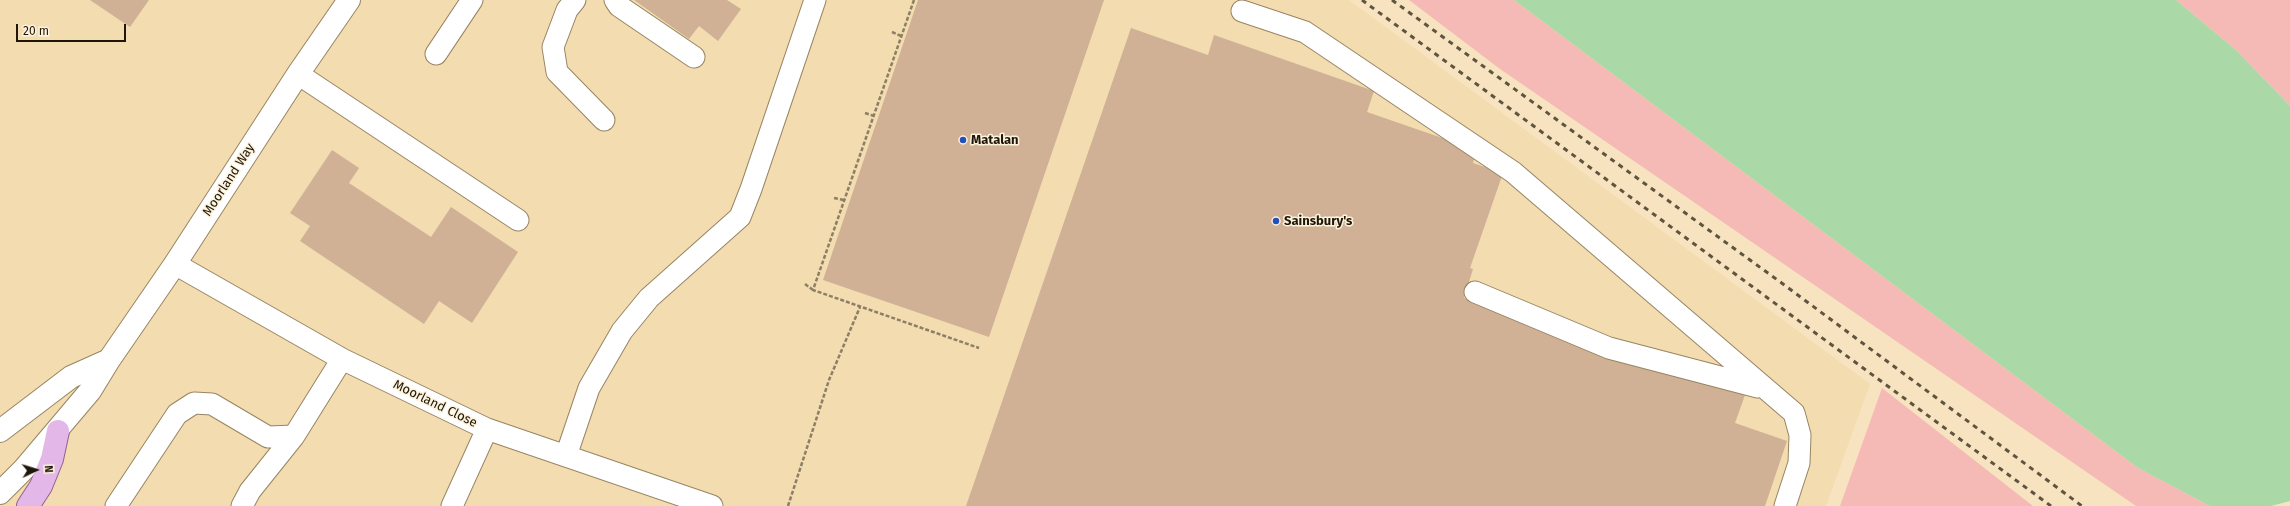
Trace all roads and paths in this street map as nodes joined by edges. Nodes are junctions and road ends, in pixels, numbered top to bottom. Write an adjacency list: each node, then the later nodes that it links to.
1 (349, 0): 12 (street, Moorland Way)
2 (472, 0): 10 (lane)
3 (575, 0): 15 (lane)
4 (614, 0): 11 (lane)
5 (815, 0): 32 (lane)
6 (914, 0): 9 (path)
7 (1242, 11): 27 (lane)
8 (892, 32): 9 (path)
9 (901, 36): 14 (path)
10 (436, 54)
11 (694, 57)
12 (298, 74): 18 (lane); 19 (street, Moorland Way)
13 (865, 113): 14 (path)
14 (874, 116): 17 (path)
15 (604, 120)
16 (834, 198): 17 (path)
17 (844, 200): 21 (path)
18 (518, 220)
19 (175, 264): 25 (lane, Moorland Close); 26 (street, Moorland Way)
20 (805, 284): 21 (path)
21 (812, 290): 23 (path)
22 (1475, 292): 27 (lane)
23 (860, 307): 24 (path); 39 (path)
24 (979, 348)
25 (342, 359): 28 (lane, Moorland Close); 31 (lane)
26 (109, 360): 29 (street, Moorland Way); 30 (street)
27 (1763, 388): 40 (lane)
28 (487, 429): 32 (lane, Moorland Close); 37 (lane)
29 (58, 430): 33 (street, Moorland Way); 34 (main road)
30 (0, 431)
31 (294, 436): 35 (lane); 36 (lane)
32 (566, 456): 38 (lane, Moorland Close)
33 (0, 493)
34 (28, 506)
35 (116, 506)
36 (242, 506)
37 (452, 506)
38 (712, 506)
39 (788, 506)
40 (1784, 506)

